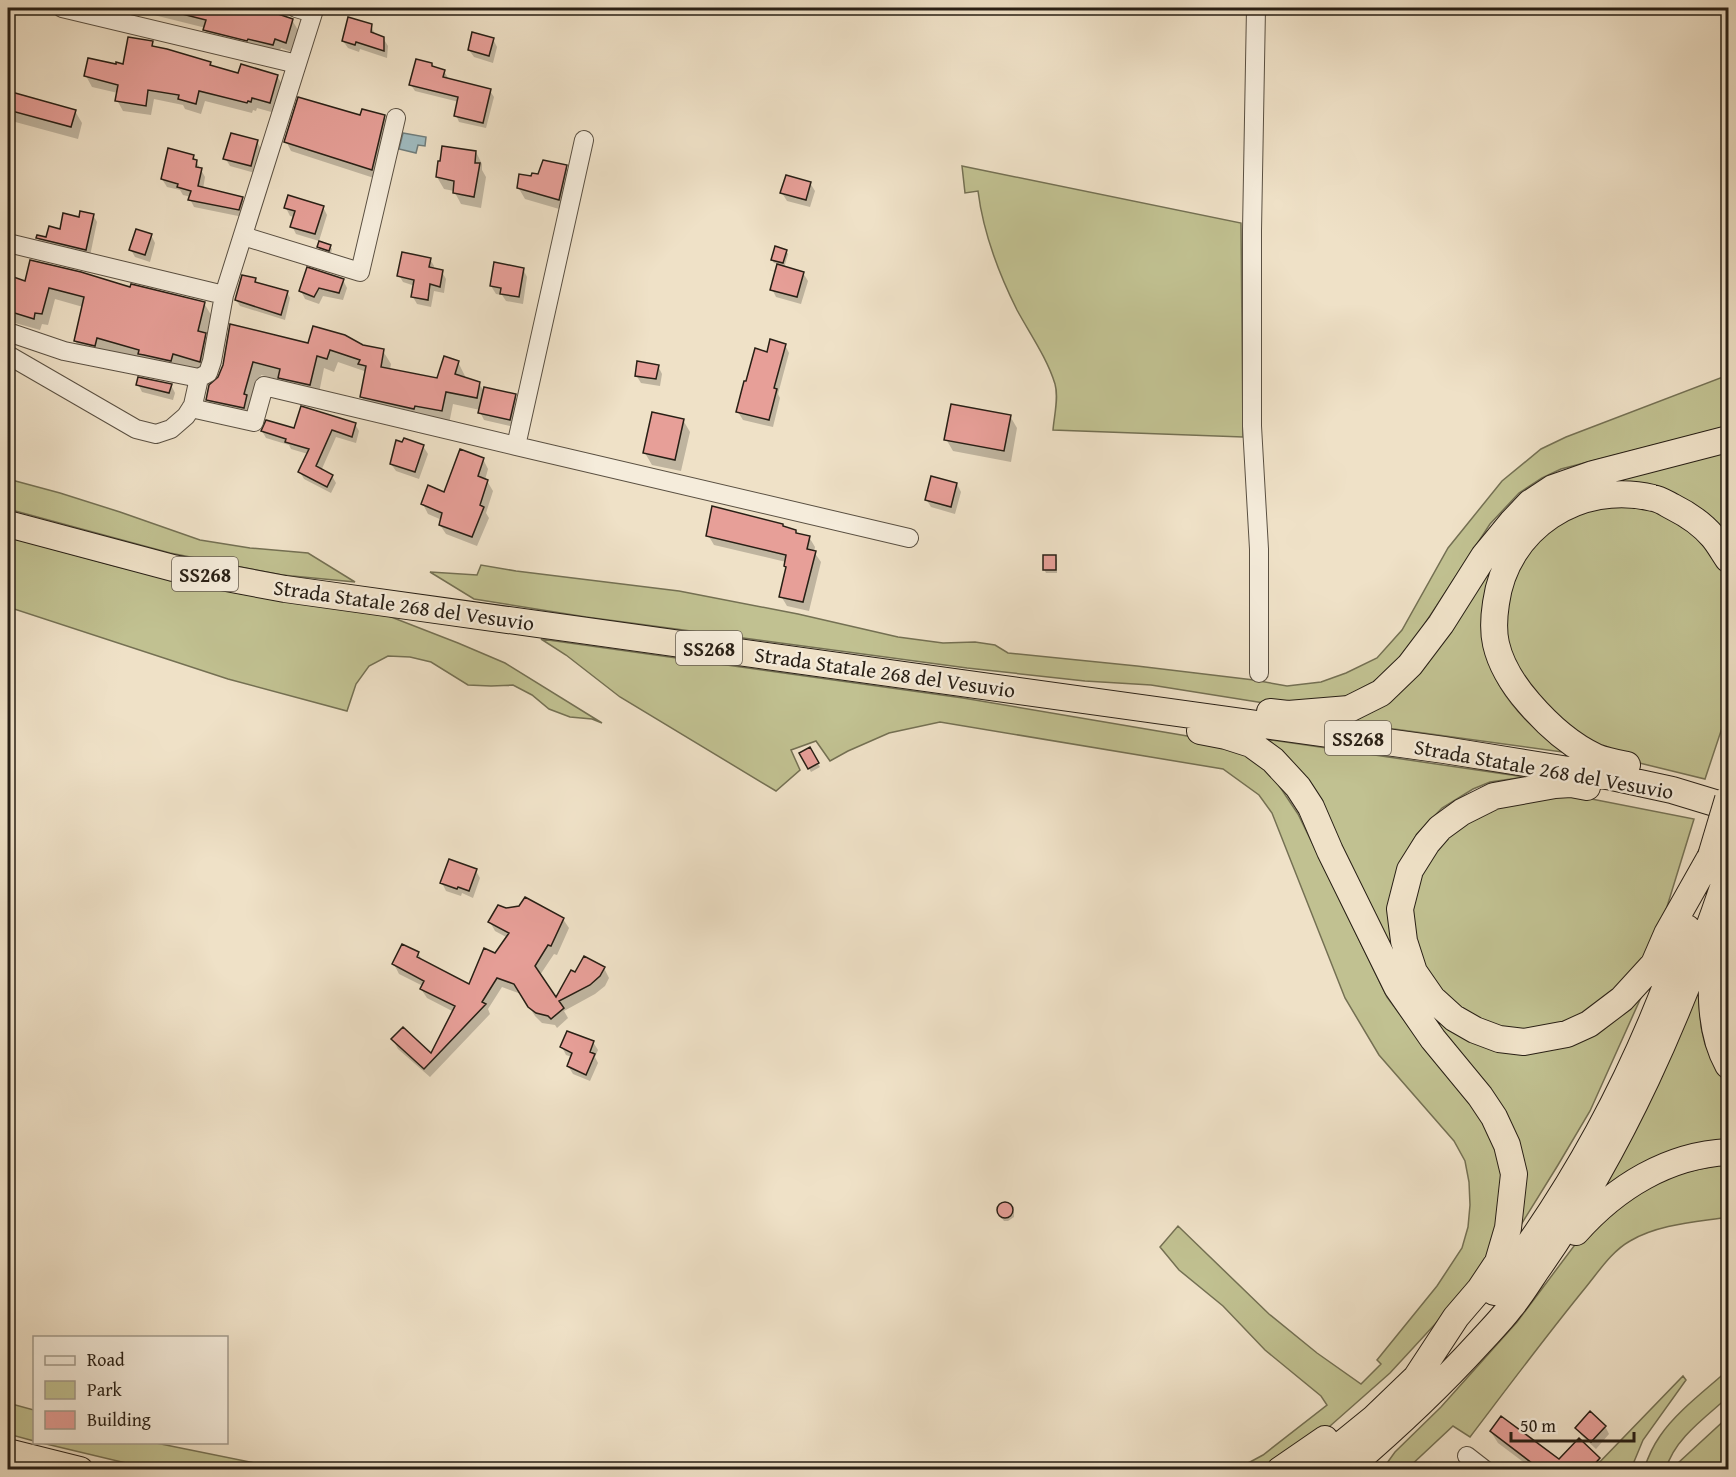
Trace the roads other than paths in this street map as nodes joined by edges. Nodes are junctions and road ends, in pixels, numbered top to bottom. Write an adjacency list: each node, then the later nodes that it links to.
1 (62, 8): 4 (street)
2 (296, 8): 4 (street)
3 (1256, 8): 19 (street)
4 (297, 64): 7 (street)
5 (396, 118): 7 (street)
6 (584, 140): 15 (street)
7 (243, 236): 9 (street)
8 (8, 243): 9 (street)
9 (225, 295): 12 (street)
10 (8, 332): 12 (street)
11 (8, 355): 13 (street)
12 (199, 378): 13 (street)
13 (191, 408): 15 (street)
14 (1728, 440): 21 (highway)
15 (516, 446): 17 (street)
16 (8, 524): 20 (highway, Strada Statale 268 del Vesuvio / SS268)
17 (909, 538)
18 (1728, 559): 22 (highway)
19 (1259, 673)
20 (1048, 694): 21 (highway, Strada Statale 268 del Vesuvio / SS268); 30 (highway)
21 (1102, 702): 22 (highway, Strada Statale 268 del Vesuvio / SS268)
22 (1672, 790): 23 (highway, Strada Statale 268 del Vesuvio / SS268)
23 (1721, 802): 24 (highway, bridge); 24 (highway)
24 (1720, 865): 28 (highway); 30 (highway)
25 (1728, 881): 26 (highway)
26 (1728, 1065)
27 (1728, 1152): 28 (highway)
28 (1510, 1308): 29 (highway)
29 (1469, 1354): 37 (highway); 38 (highway)
30 (1414, 1381): 31 (highway)
31 (1374, 1418): 35 (highway); 36 (highway)
32 (8, 1452): 34 (highway)
33 (1467, 1456): 39 (street)
34 (80, 1470)
35 (1280, 1470)
36 (1311, 1470)
37 (1346, 1470)
38 (1372, 1470)
39 (1485, 1470)

